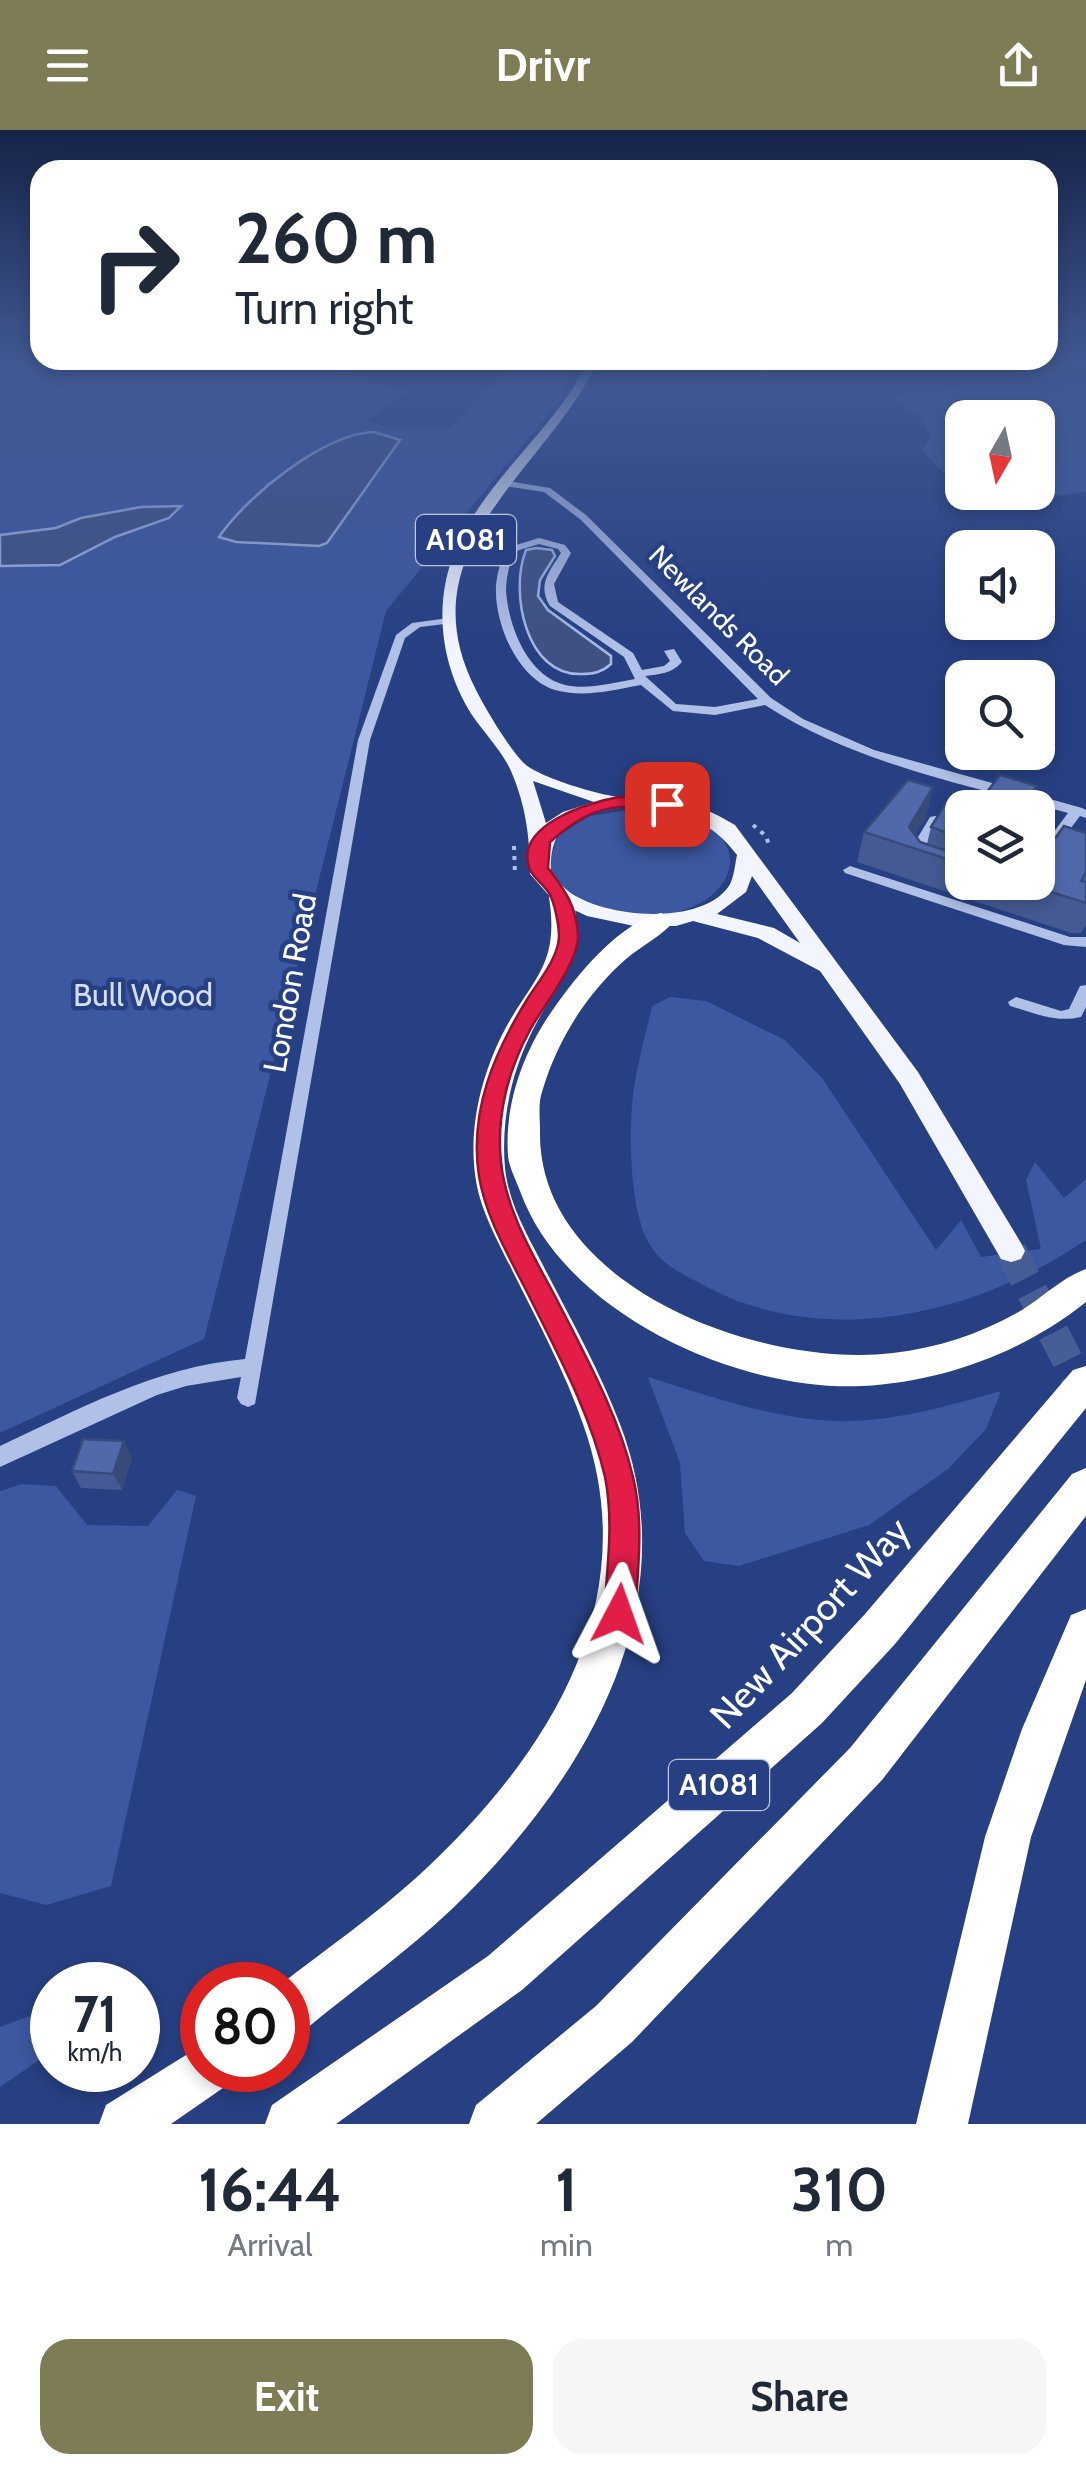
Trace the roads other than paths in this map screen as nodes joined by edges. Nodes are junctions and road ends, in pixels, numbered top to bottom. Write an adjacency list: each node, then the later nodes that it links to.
1 (526, 456): 2 (main road, A1081)
2 (498, 488): 3 (main road, A1081); 6 (street, Newlands Road)
3 (449, 621): 7 (main road, A1081); 25 (street, London Road)
4 (670, 651): 5 (street)
5 (640, 677): 5 (street); 6 (street)
6 (767, 701): 9 (street, Newlands Road)
7 (518, 768): 8 (main road); 11 (main road, A1081)
8 (619, 802): 11 (main road); 13 (main road)
9 (1081, 812): 12 (street)
10 (945, 820): 14 (street)
11 (542, 840): 16 (main road)
12 (1055, 840)
13 (747, 856): 17 (main road); 20 (main road)
14 (920, 866)
15 (850, 870): 19 (street)
16 (561, 896): 18 (main road); 31 (highway)
17 (694, 915): 18 (main road); 20 (main road)
18 (661, 921): 24 (highway)
19 (1084, 944)
20 (826, 967): 23 (main road)
21 (1086, 990): 22 (street)
22 (1016, 1002)
23 (1010, 1251)
24 (1086, 1282)
25 (251, 1366): 27 (street, London Road); 28 (street)
26 (1086, 1380): 34 (highway, New Airport Way / A1081)
27 (248, 1398)
28 (0, 1456)
29 (1086, 1486): 35 (highway, A1081)
30 (1086, 1630): 36 (highway)
31 (310, 1993)
32 (180, 2087): 33 (highway)
33 (125, 2124)
34 (291, 2124)
35 (494, 2124)
36 (942, 2124)

